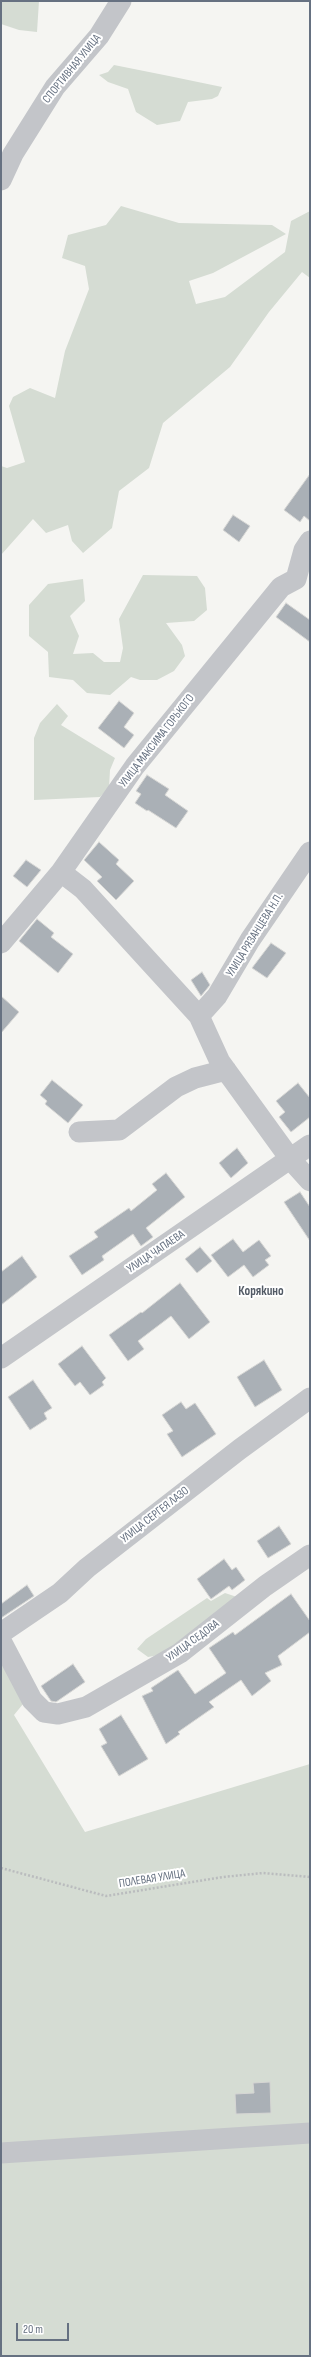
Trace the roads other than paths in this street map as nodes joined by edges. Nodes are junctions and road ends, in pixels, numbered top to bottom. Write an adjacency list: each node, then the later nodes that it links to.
1 (121, 1): 2 (street, СПОРТИВНАЯ УЛИЦА)
2 (1, 180)
3 (310, 541): 4 (street, УЛИЦА МАКСИМА ГОРЬКОГО)
4 (303, 584): 6 (street, УЛИЦА МАКСИМА ГОРЬКОГО)
5 (310, 852): 8 (street, УЛИЦА РЯЗАНЦЕВА Н.П.)
6 (60, 872): 7 (street, УЛИЦА МАКСИМА ГОРЬКОГО); 8 (street)
7 (1, 943)
8 (199, 1016): 9 (street)
9 (226, 1070): 10 (street); 12 (street)
10 (79, 1132)
11 (310, 1145): 12 (street, УЛИЦА ЧАПАЕВА)
12 (291, 1160): 13 (street); 14 (street, УЛИЦА ЧАПАЕВА)
13 (310, 1181)
14 (1, 1358)
15 (310, 1398): 17 (street, УЛИЦА СЕРГЕЯ ЛАЗО)
16 (310, 1555): 18 (street, УЛИЦА СЕДОВА)
17 (1, 1633)
18 (1, 1641)
19 (310, 2133): 20 (street)
20 (1, 2153)

